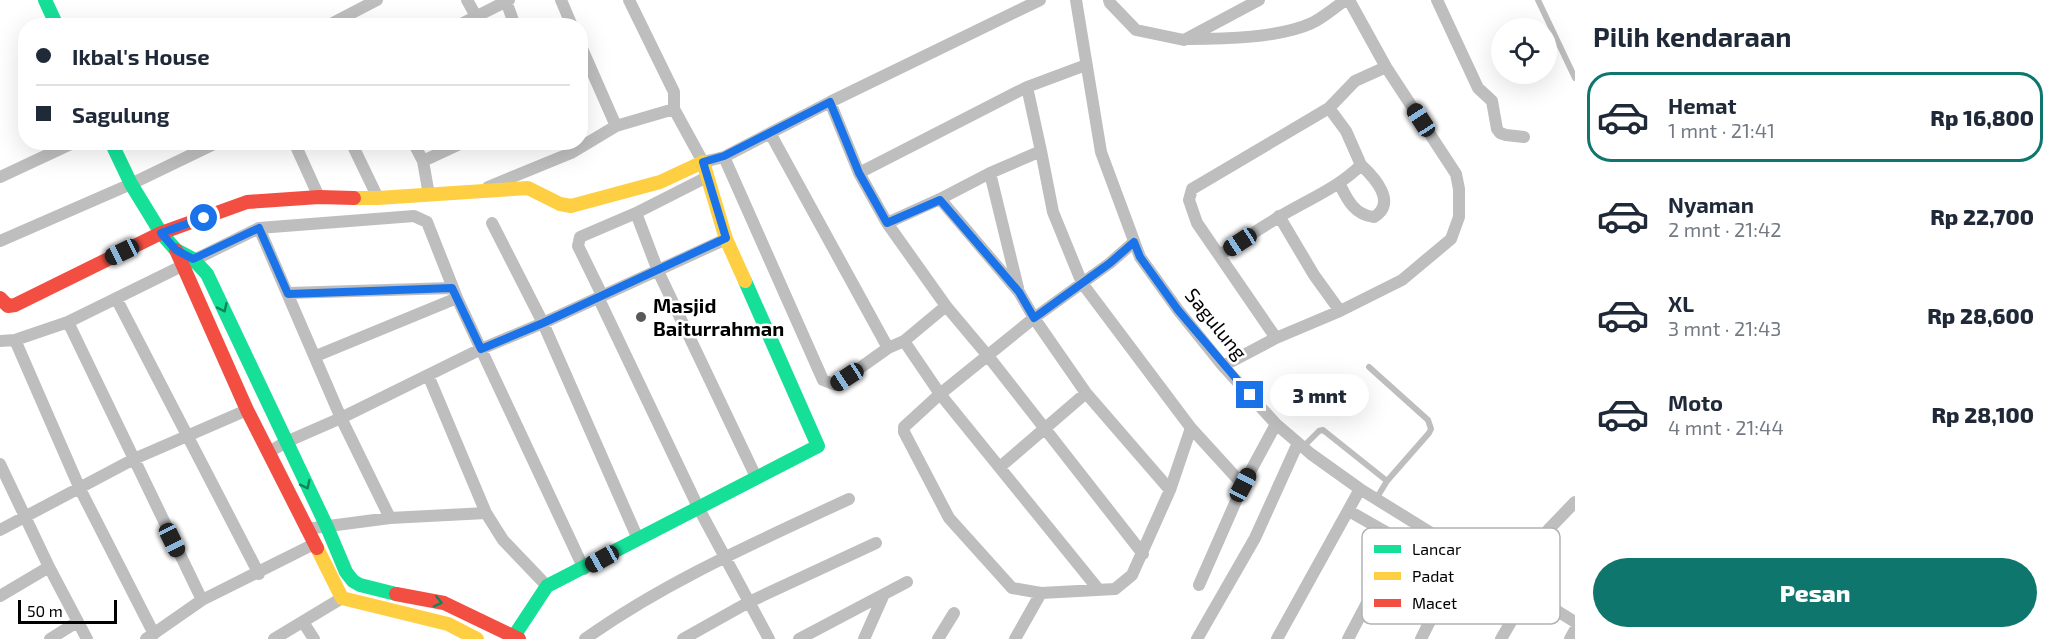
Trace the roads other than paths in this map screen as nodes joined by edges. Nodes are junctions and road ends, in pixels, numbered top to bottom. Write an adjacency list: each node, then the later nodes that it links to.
1 (45, 0): 15 (street)
2 (377, 0): 16 (street)
3 (467, 0): 14 (street)
4 (561, 0): 19 (street)
5 (629, 0): 28 (street)
6 (1040, 0): 26 (street)
7 (1076, 0): 22 (street, Sagulung)
8 (1259, 0): 20 (street)
9 (1348, 0): 20 (street); 23 (street)
10 (1437, 0): 31 (street)
11 (1538, 0): 24 (lane)
12 (507, 1): 14 (street); 18 (street)
13 (1111, 1): 20 (street)
14 (476, 16): 17 (street)
15 (53, 18)
16 (342, 18)
17 (472, 18)
18 (512, 18)
19 (569, 18)
20 (1184, 40)
21 (588, 62): 29 (street)
22 (1086, 65): 25 (street); 65 (street, Sagulung)
23 (1386, 67): 27 (street); 79 (street)
24 (1575, 78)
25 (1027, 87): 41 (street); 46 (street)
26 (830, 102): 30 (street); 46 (street)
27 (1329, 108): 45 (street); 66 (street)
28 (674, 109): 29 (street); 44 (street)
29 (616, 126): 32 (street)
30 (770, 132): 42 (street); 87 (street)
31 (1524, 137)
32 (588, 139)
33 (58, 150): 48 (street)
34 (115, 150): 51 (street)
35 (201, 150): 51 (street)
36 (298, 150): 54 (street)
37 (355, 150): 55 (street)
38 (418, 150): 43 (street)
39 (447, 150): 43 (street)
40 (564, 150): 52 (street)
41 (1041, 151): 47 (street); 71 (street)
42 (724, 156): 44 (street); 87 (street)
43 (423, 161): 53 (street)
44 (703, 162): 49 (street); 52 (street)
45 (1361, 165): 50 (street); 50 (street)
46 (859, 173): 60 (street)
47 (990, 173): 56 (street); 72 (street)
48 (0, 177)
49 (707, 177): 57 (street); 63 (street)
50 (1339, 183): 58 (street)
51 (131, 184): 62 (street); 64 (street)
52 (481, 190): 53 (street)
53 (429, 195): 55 (street)
54 (319, 197): 55 (street); 62 (street)
55 (378, 198)
56 (940, 200): 60 (street); 72 (street)
57 (636, 213): 68 (street); 75 (street)
58 (1279, 216): 66 (street); 79 (street)
59 (492, 223): 82 (street)
60 (887, 223): 78 (street)
61 (259, 228): 67 (street); 73 (street); 74 (street)
62 (161, 233): 67 (street); 76 (street)
63 (726, 238): 68 (street); 108 (street)
64 (0, 241)
65 (1134, 242): 71 (street); 91 (street, Sagulung)
66 (1220, 255): 83 (street)
67 (188, 263): 69 (street); 70 (street); 77 (street)
68 (657, 271): 75 (street); 108 (street)
69 (207, 274): 70 (street); 102 (street, one-way to 102)
70 (189, 282): 96 (street)
71 (1082, 283): 80 (street); 100 (street)
72 (1019, 292): 80 (street)
73 (454, 293): 74 (street); 88 (street); 89 (street)
74 (288, 294): 89 (street)
75 (600, 296): 82 (street); 117 (street)
76 (0, 298)
77 (117, 298): 81 (street); 101 (street)
78 (946, 306): 86 (street); 90 (street)
79 (1340, 311): 83 (street)
80 (1034, 318): 90 (street); 94 (street)
81 (68, 322): 85 (street); 105 (street)
82 (543, 323): 88 (street); 128 (street)
83 (1276, 338): 91 (street)
84 (0, 340): 85 (street)
85 (15, 340): 111 (street)
86 (904, 341): 87 (street); 95 (street)
87 (888, 348)
88 (481, 349): 93 (street); 136 (street)
89 (316, 356): 97 (street)
90 (988, 356): 95 (street); 99 (street)
91 (1223, 366): 98 (street, Sagulung)
92 (1369, 367): 109 (lane)
93 (428, 375): 97 (street); 119 (street)
94 (1086, 393): 99 (street); 113 (street)
95 (940, 394): 107 (street); 142 (street)
96 (247, 410): 101 (street); 104 (street)
97 (341, 418): 102 (street); 121 (street)
98 (1276, 423): 103 (street, Sagulung); 110 (street)
99 (1044, 428): 107 (street); 132 (street)
100 (1191, 428): 110 (street); 113 (street)
101 (188, 435): 105 (street); 137 (street)
102 (286, 442): 104 (street); 122 (street, one-way to 122)
103 (1300, 445): 109 (lane); 112 (street, Sagulung); 171 (street)
104 (269, 452): 126 (street)
105 (134, 459): 111 (street); 146 (street)
106 (0, 464): 120 (street)
107 (1000, 467): 141 (street)
108 (756, 477): 117 (street)
109 (1387, 481): 115 (lane)
110 (1243, 485): 139 (street)
111 (80, 489): 120 (street); 157 (street)
112 (1360, 489): 115 (street, Sagulung); 118 (street)
113 (1170, 490): 132 (street)
114 (849, 499): 133 (street)
115 (1376, 499): 124 (street, Sagulung)
116 (1575, 502): 125 (street)
117 (699, 509): 128 (street); 133 (street)
118 (1349, 511): 123 (street); 172 (street)
119 (486, 513): 121 (street); 140 (street)
120 (26, 516): 127 (street); 135 (street)
121 (390, 518): 122 (street)
122 (327, 527): 126 (street); 131 (street)
123 (1379, 528)
124 (1423, 528)
125 (1550, 528)
126 (306, 529): 130 (street)
127 (0, 530)
128 (638, 539): 136 (street)
129 (876, 543): 147 (street)
130 (314, 544): 134 (street); 137 (street)
131 (338, 553): 134 (street); 158 (street, one-way to 158)
132 (1143, 554): 141 (street)
133 (725, 557): 147 (street); 164 (street)
134 (322, 561): 145 (street)
135 (49, 567): 144 (street); 151 (street)
136 (584, 569): 140 (street)
137 (259, 574): 146 (street)
138 (907, 582): 143 (street)
139 (1198, 585)
140 (547, 586): 158 (street)
141 (1099, 590): 142 (street)
142 (1041, 593): 170 (street)
143 (884, 594): 167 (street); 168 (street)
144 (0, 596)
145 (342, 598): 152 (street); 163 (street)
146 (202, 600): 157 (street)
147 (749, 602): 165 (street); 166 (street)
148 (1362, 612): 173 (street)
149 (954, 613): 169 (street)
150 (1560, 613): 153 (street, Sagulung)
151 (77, 622): 159 (street); 160 (street)
152 (303, 622): 161 (street); 162 (street)
153 (1575, 622)
154 (1428, 624): 174 (street)
155 (1510, 624): 175 (street)
156 (1575, 630): 176 (street)
157 (158, 635)
158 (516, 638)
159 (50, 639)
160 (87, 639)
161 (274, 639)
162 (314, 639)
163 (477, 639)
164 (585, 639)
165 (683, 639)
166 (769, 639)
167 (799, 639)
168 (864, 639)
169 (938, 639)
170 (1015, 639)
171 (1197, 639)
172 (1277, 639)
173 (1348, 639)
174 (1421, 639)
175 (1502, 639)
176 (1570, 639)

